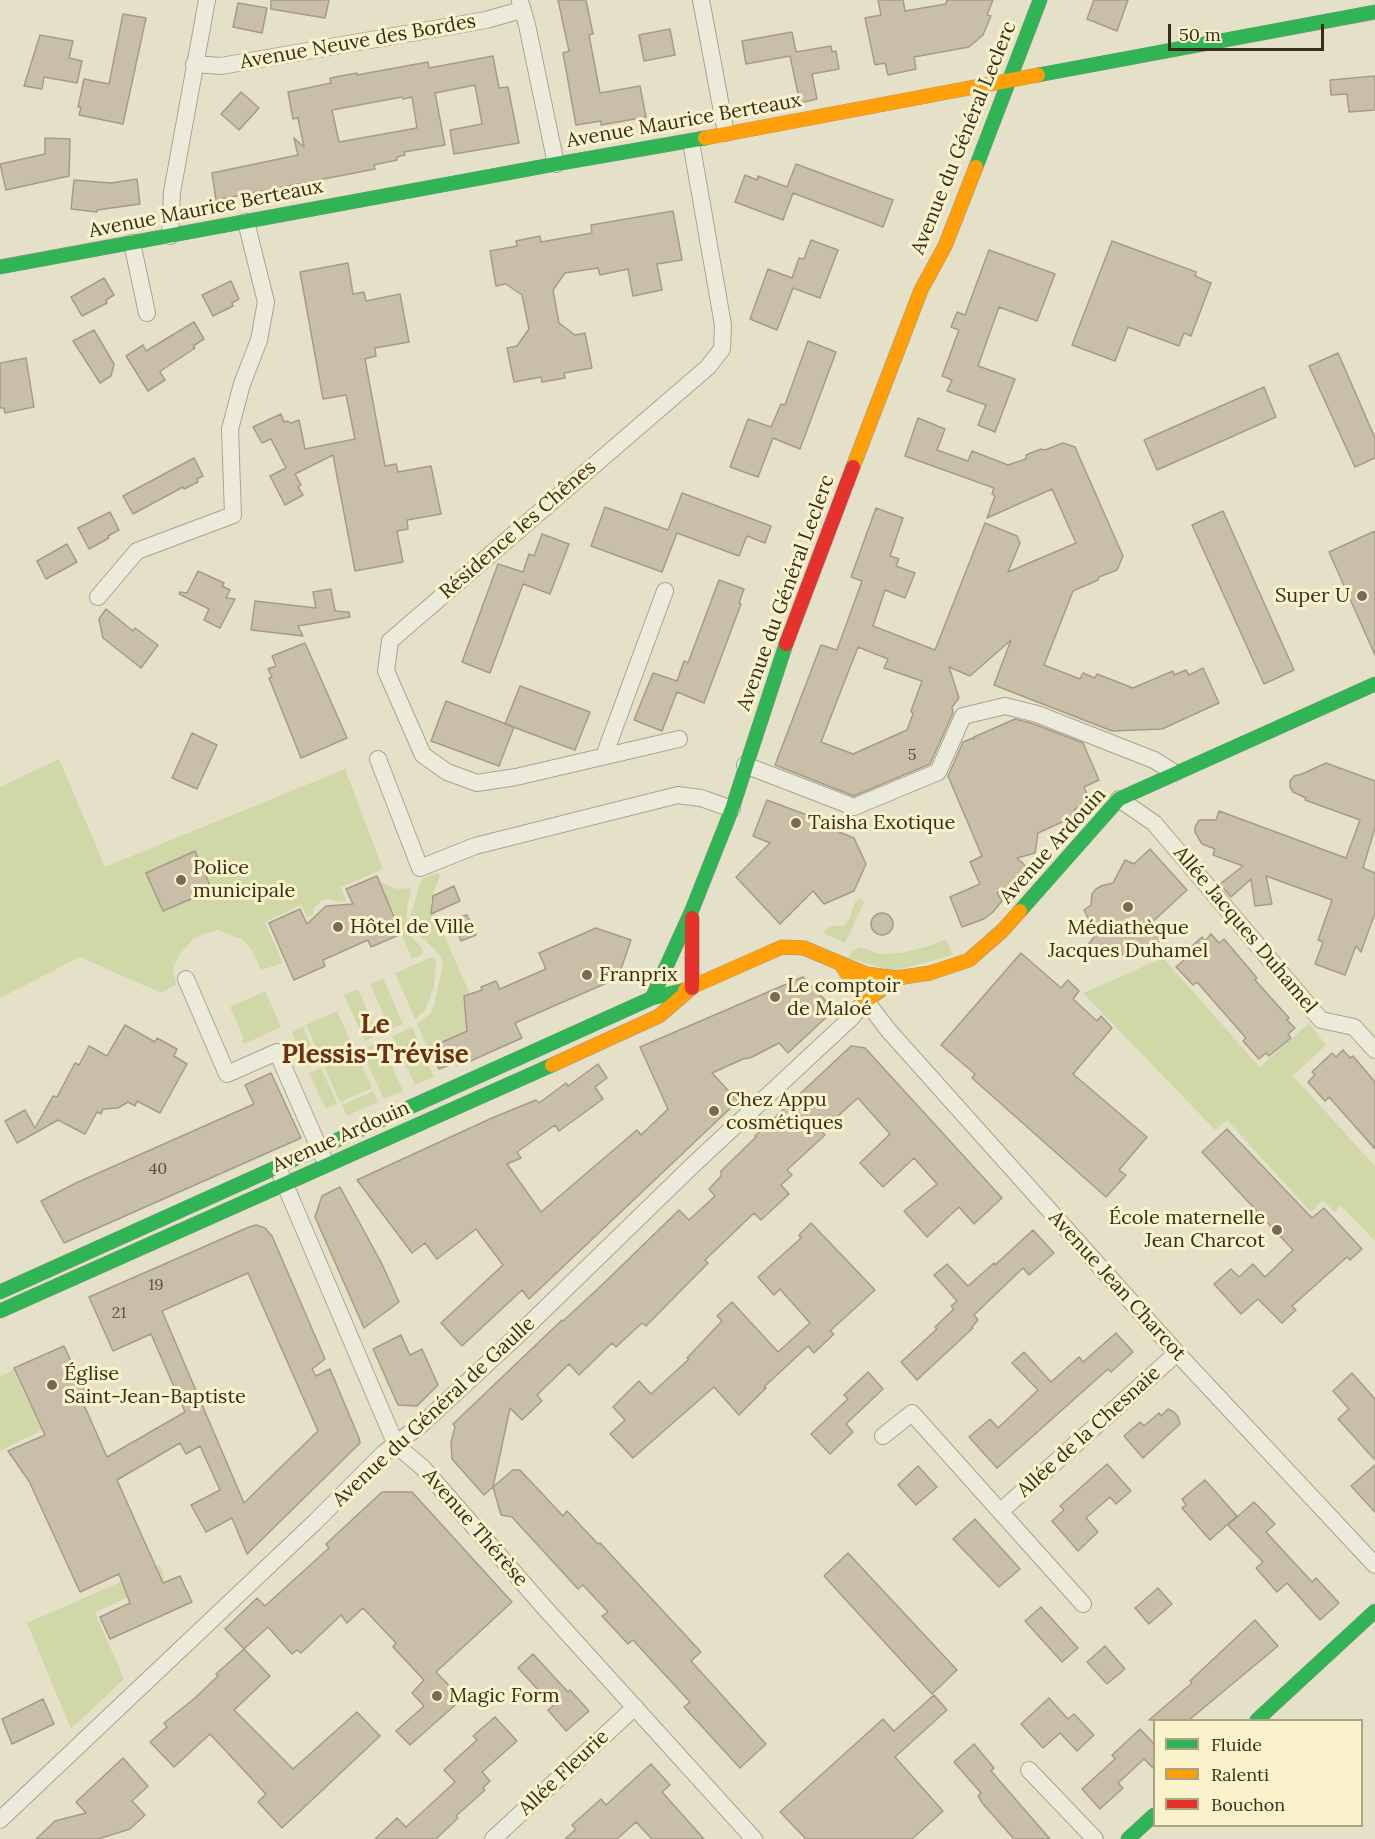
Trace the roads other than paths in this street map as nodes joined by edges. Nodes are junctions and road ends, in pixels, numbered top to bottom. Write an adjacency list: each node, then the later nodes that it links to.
1 (207, 0): 6 (street)
2 (701, 0): 10 (street)
3 (1040, 0): 7 (street, Avenue du Général Leclerc)
4 (520, 5): 6 (street, Avenue Neuve des Bordes); 13 (street)
5 (1375, 12): 7 (street, Avenue Maurice Berteaux)
6 (195, 64): 15 (street)
7 (1008, 81): 8 (street, Avenue Maurice Berteaux); 18 (street, Avenue du Général Leclerc)
8 (993, 85): 9 (street, Avenue du Général Leclerc); 10 (street, Avenue Maurice Berteaux)
9 (986, 99)
10 (726, 133): 11 (street, Avenue Maurice Berteaux)
11 (691, 142): 13 (street, Avenue Maurice Berteaux); 24 (street, Résidence les Chênes)
12 (963, 162): 18 (street, Avenue du Général Leclerc)
13 (556, 164): 14 (street, Avenue Maurice Berteaux)
14 (246, 222): 15 (street, Avenue Maurice Berteaux); 21 (street)
15 (170, 236): 16 (street, Avenue Maurice Berteaux)
16 (132, 243): 17 (street, Avenue Maurice Berteaux); 19 (street)
17 (0, 267)
18 (921, 290): 26 (street, Avenue du Général Leclerc)
19 (147, 313)
20 (665, 591): 24 (street)
21 (98, 597)
22 (1375, 684): 27 (street, Avenue Ardouin)
23 (679, 739): 24 (street, Résidence les Chênes)
24 (604, 756)
25 (378, 759): 29 (street)
26 (745, 765): 27 (street); 29 (street, Avenue du Général Leclerc)
27 (1175, 773): 28 (street, Avenue Ardouin)
28 (1119, 799): 32 (street, Avenue Ardouin); 37 (street, Allée Jacques Duhamel)
29 (732, 809): 30 (street, Avenue du Général Leclerc)
30 (692, 910): 34 (street, Avenue du Général Leclerc); 35 (street, Avenue du Général Leclerc)
31 (840, 963): 32 (street, Avenue Ardouin); 34 (street, Avenue Ardouin); 36 (street)
32 (897, 978): 36 (street, Avenue Ardouin)
33 (186, 979): 38 (street)
34 (692, 988): 35 (street, Avenue Ardouin); 39 (street, Avenue Ardouin)
35 (652, 998): 38 (street, Avenue Ardouin)
36 (866, 1001): 44 (street, Avenue Jean Charcot); 46 (street, Avenue du Général de Gaulle)
37 (1375, 1050)
38 (320, 1148): 39 (street); 40 (street, Avenue Ardouin)
39 (327, 1166): 41 (street, Avenue Ardouin)
40 (278, 1167): 41 (street, Avenue Thérèse); 42 (street, Avenue Ardouin)
41 (285, 1184): 43 (street, Avenue Ardouin); 46 (street, Avenue Thérèse)
42 (0, 1292)
43 (0, 1311)
44 (1177, 1353): 47 (street, Allée de la Chesnaie); 48 (street, Avenue Jean Charcot)
45 (884, 1436): 47 (street, Allée de la Chesnaie)
46 (396, 1445): 51 (street, Avenue Thérèse); 55 (street, Avenue du Général de Gaulle)
47 (1001, 1511): 49 (street, Allée de la Chesnaie)
48 (1375, 1565)
49 (1083, 1604)
50 (1375, 1611): 52 (street)
51 (635, 1707): 56 (street, Allée Fleurie); 57 (street, Avenue Thérèse)
52 (1258, 1719)
53 (1029, 1770): 58 (street)
54 (1153, 1817): 59 (street)
55 (0, 1820)
56 (493, 1839)
57 (754, 1839)
58 (1095, 1839)
59 (1128, 1839)

